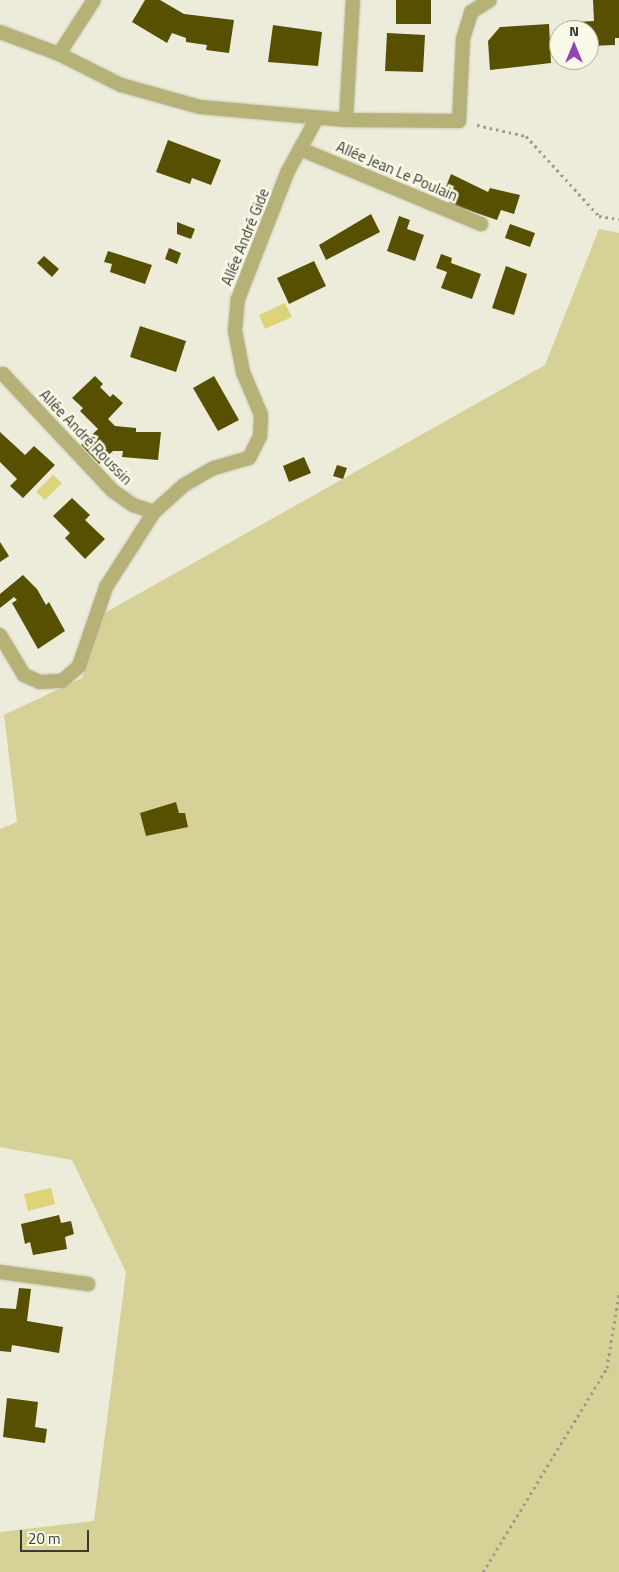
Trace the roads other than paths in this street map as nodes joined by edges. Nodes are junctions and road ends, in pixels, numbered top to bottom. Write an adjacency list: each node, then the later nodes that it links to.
1 (94, 0): 5 (street)
2 (353, 0): 7 (street)
3 (490, 0): 7 (street)
4 (0, 32): 5 (street)
5 (59, 54): 6 (street)
6 (317, 118): 7 (street); 8 (street, Allée André Gide)
7 (346, 120)
8 (300, 149): 9 (street, Allée Jean Le Poulain); 11 (street, Allée André Gide)
9 (482, 224)
10 (3, 374): 11 (street, Allée André Roussin)
11 (154, 512): 12 (street, Allée André Gide)
12 (0, 635)
13 (0, 1272): 14 (street)
14 (88, 1284)

